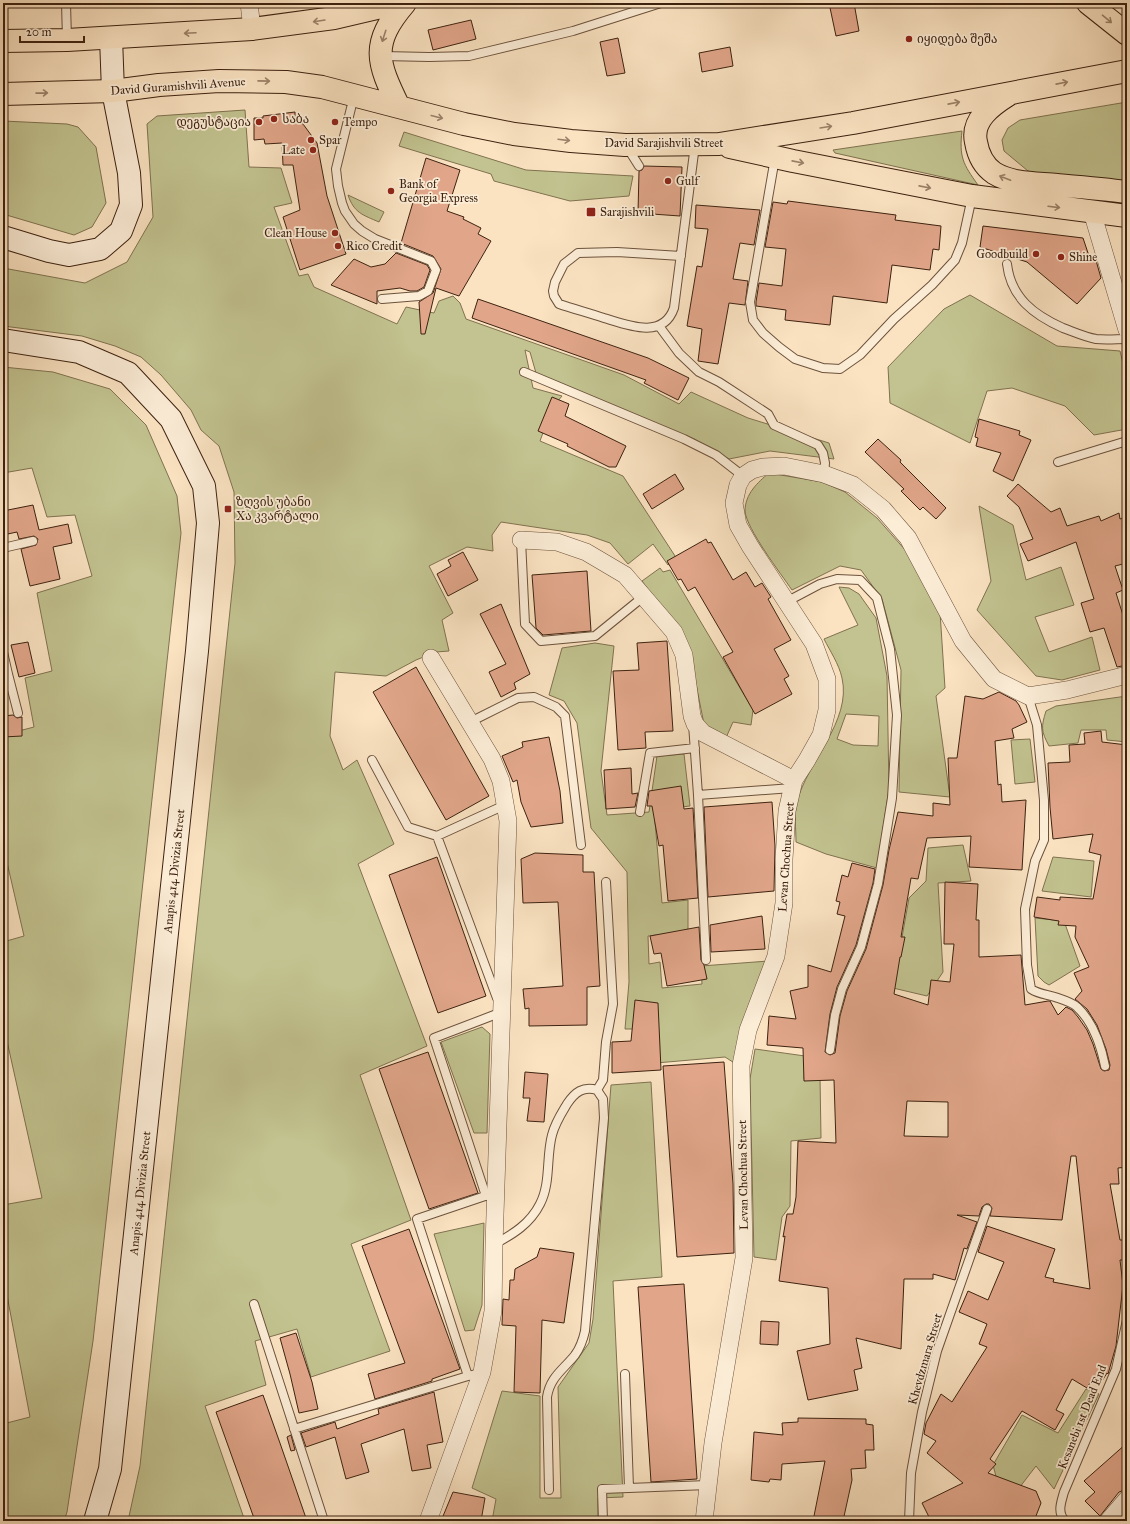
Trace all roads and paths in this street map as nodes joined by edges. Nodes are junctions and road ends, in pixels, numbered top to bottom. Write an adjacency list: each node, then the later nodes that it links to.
1 (66, 3): 10 (lane)
2 (249, 3): 7 (street)
3 (398, 3): 7 (main road, one-way to 7)
4 (405, 3): 12 (main road, one-way to 12)
5 (661, 3): 12 (lane)
6 (1088, 3): 8 (main road, one-way to 8)
7 (252, 29): 9 (main road, one-way to 9)
8 (1127, 34)
9 (111, 38): 10 (main road); 14 (main road)
10 (68, 40): 11 (main road)
11 (3, 41)
12 (380, 56): 18 (main road)
13 (1127, 71): 15 (main road, David Sarajishvili Street, one-way to 13)
14 (114, 91): 16 (main road, David Guramishvili Avenue, one-way to 14); 17 (main road, David Guramishvili Avenue, one-way to 17); 28 (main road)
15 (1018, 91): 20 (main road, David Sarajishvili Street, one-way to 15); 24 (main road, one-way to 15)
16 (3, 94)
17 (354, 95): 18 (main road, David Guramishvili Avenue); 31 (lane)
18 (399, 107): 21 (main road, David Sarajishvili Street, one-way to 21)
19 (695, 144): 20 (main road, David Sarajishvili Street); 21 (main road, David Sarajishvili Street); 29 (lane)
20 (719, 144): 22 (main road)
21 (625, 145): 23 (lane)
22 (776, 157): 25 (main road, one-way to 25); 25 (lane)
23 (639, 166)
24 (1127, 192)
25 (972, 196): 26 (main road, one-way to 26)
26 (1092, 212): 27 (main road); 33 (street)
27 (1127, 216)
28 (3, 237)
29 (681, 256): 32 (lane); 32 (lane)
30 (1007, 264): 34 (lane)
31 (382, 299)
32 (659, 326): 39 (lane)
33 (1127, 330)
34 (1127, 339)
35 (3, 340): 80 (main road, Anapis 414 Divizia Street)
36 (524, 372): 40 (lane)
37 (1127, 441): 38 (lane)
38 (1058, 462)
39 (824, 474): 40 (street); 50 (street)
40 (743, 476): 45 (street, Levan Chochua Street)
41 (520, 540): 44 (street); 44 (lane)
42 (32, 541): 43 (lane)
43 (3, 548)
44 (643, 597): 52 (street)
45 (786, 602): 56 (street, Levan Chochua Street); 65 (lane)
46 (3, 652): 49 (lane)
47 (431, 658): 53 (street)
48 (1127, 674): 50 (street)
49 (6, 675): 51 (lane)
50 (1028, 696): 66 (lane)
51 (18, 714)
52 (692, 716): 54 (lane); 56 (street)
53 (470, 722): 58 (street); 61 (lane)
54 (695, 748): 57 (lane); 59 (lane)
55 (372, 760): 60 (lane)
56 (793, 784): 57 (lane); 76 (street, Levan Chochua Street)
57 (698, 795): 63 (lane)
58 (505, 805): 60 (lane); 64 (street)
59 (640, 812)
60 (437, 836): 64 (lane)
61 (581, 845)
62 (606, 882): 67 (lane)
63 (706, 960)
64 (502, 1012): 68 (street); 68 (lane)
65 (830, 1050)
66 (1104, 1066)
67 (597, 1090): 70 (lane); 78 (lane)
68 (491, 1194): 70 (street); 73 (lane)
69 (987, 1209): 85 (lane, Khevdzmara Street)
70 (494, 1245): 73 (street)
71 (254, 1304): 75 (lane)
72 (1127, 1320): 86 (lane, Kesanebi 1st Dead End)
73 (475, 1374): 75 (lane); 82 (street)
74 (625, 1374): 77 (lane)
75 (294, 1429): 81 (lane)
76 (708, 1485): 77 (lane); 84 (street, Levan Chochua Street)
77 (629, 1488): 83 (lane)
78 (550, 1490)
79 (1127, 1499): 87 (street)
80 (96, 1521)
81 (324, 1521)
82 (428, 1521)
83 (603, 1521)
84 (704, 1521)
85 (909, 1521)
86 (1065, 1521)
87 (1108, 1521)

